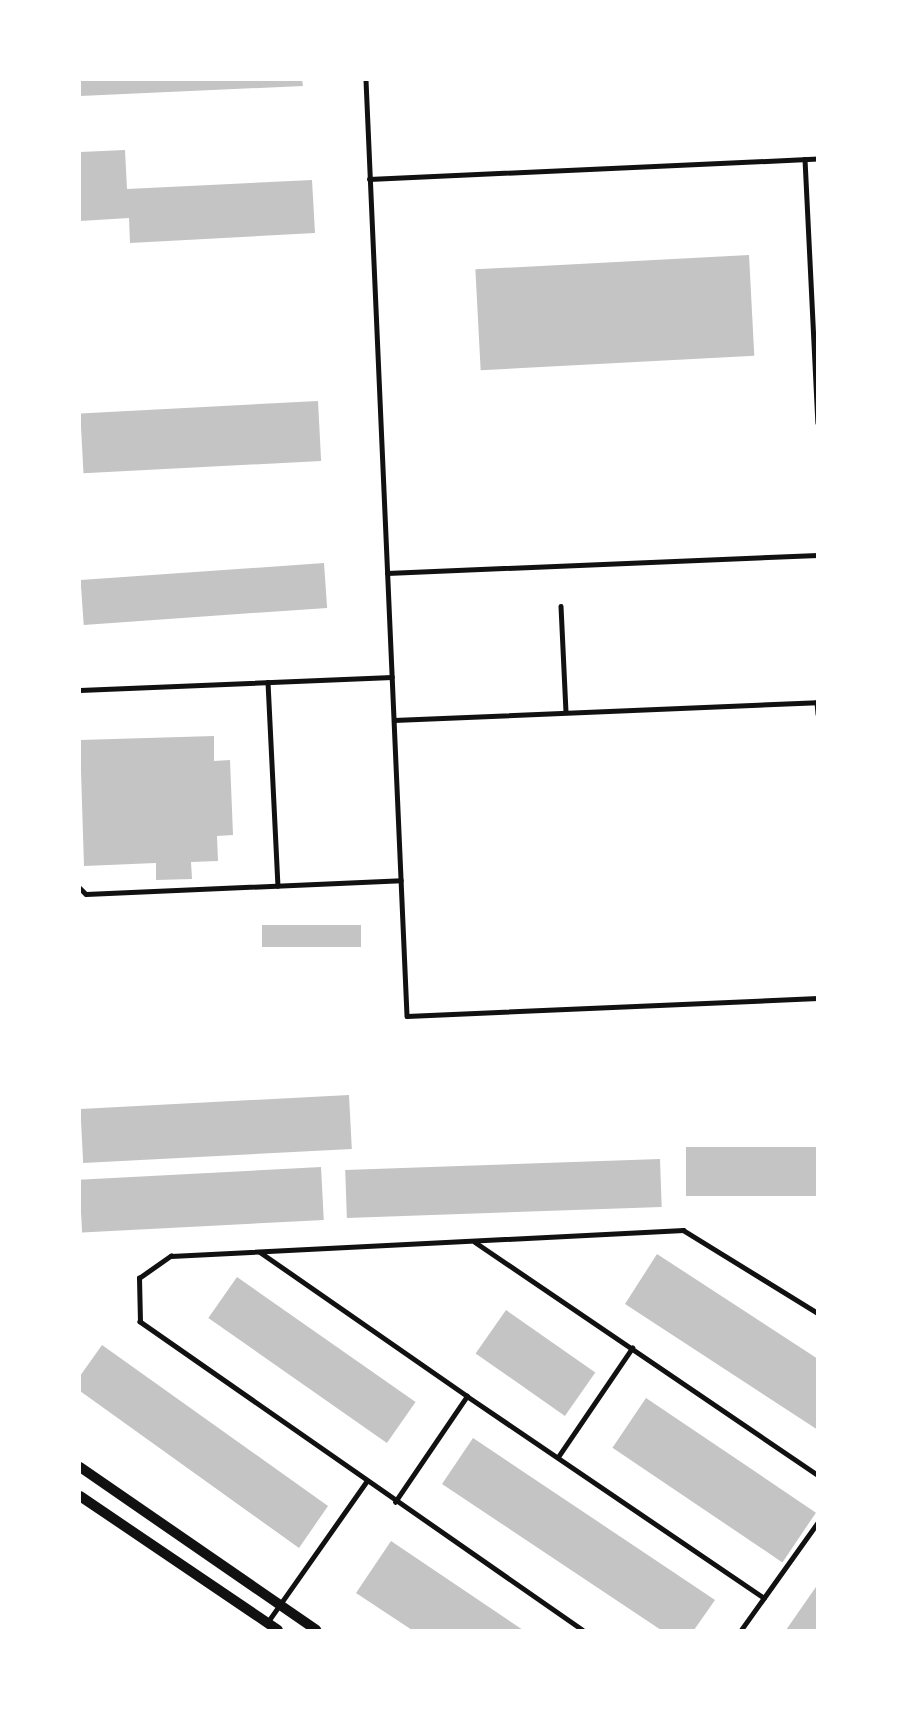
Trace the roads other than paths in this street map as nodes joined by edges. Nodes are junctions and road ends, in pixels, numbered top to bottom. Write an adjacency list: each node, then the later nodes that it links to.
1 (366, 80): 4 (lane)
2 (805, 159): 3 (lane); 4 (lane); 5 (lane)
3 (818, 159)
4 (369, 179): 7 (lane)
5 (818, 423)
6 (818, 555): 7 (lane)
7 (387, 573): 9 (lane)
8 (561, 606): 12 (lane)
9 (392, 677): 10 (lane); 14 (lane)
10 (268, 682): 11 (lane); 16 (lane)
11 (80, 690)
12 (566, 712): 13 (lane); 14 (lane)
13 (818, 714)
14 (394, 720): 15 (lane)
15 (401, 880): 16 (lane); 18 (lane)
16 (278, 886): 17 (lane)
17 (80, 888)
18 (818, 998)
19 (474, 1241): 20 (lane); 21 (lane); 22 (lane)
20 (260, 1252): 23 (lane); 27 (lane)
21 (818, 1313)
22 (632, 1348): 24 (lane); 26 (lane)
23 (467, 1396): 24 (lane); 29 (lane)
24 (558, 1457): 31 (lane)
25 (80, 1467): 32 (street)
26 (818, 1475)
27 (366, 1482): 29 (lane); 32 (lane)
28 (80, 1496): 33 (street)
29 (395, 1502): 36 (lane)
30 (818, 1522): 31 (lane)
31 (764, 1598): 37 (lane)
32 (279, 1605): 33 (lane); 35 (street)
33 (267, 1623): 34 (street)
34 (278, 1630)
35 (316, 1630)
36 (582, 1630)
37 (741, 1630)

